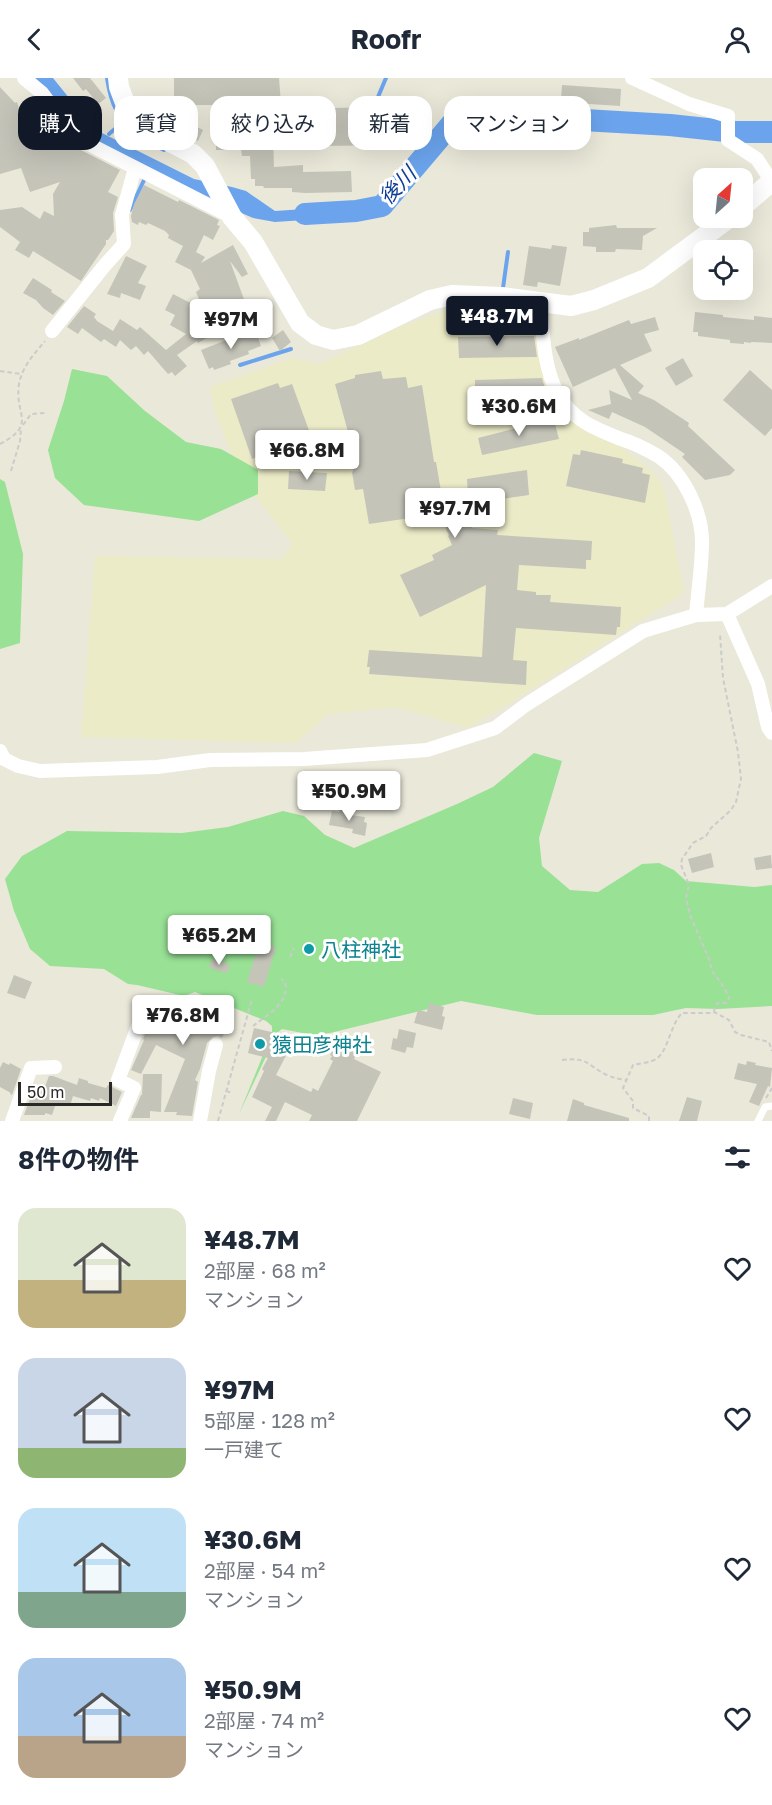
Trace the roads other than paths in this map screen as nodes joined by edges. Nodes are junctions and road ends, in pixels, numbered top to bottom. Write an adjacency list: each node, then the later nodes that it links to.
1 (24, 78): 4 (street)
2 (118, 78): 7 (street)
3 (632, 78): 5 (street)
4 (135, 168): 7 (street); 10 (street)
5 (772, 182): 6 (street)
6 (753, 198)
7 (232, 217): 9 (street)
8 (716, 228): 9 (street)
9 (540, 302): 13 (street)
10 (52, 331)
11 (772, 586): 12 (street)
12 (724, 614): 13 (street); 14 (street)
13 (696, 615): 15 (street)
14 (772, 733)
15 (0, 751)
16 (141, 1018): 21 (street)
17 (216, 1045): 23 (street)
18 (55, 1067): 20 (street)
19 (772, 1106): 25 (lane)
20 (12, 1121)
21 (120, 1121)
22 (185, 1121): 23 (street)
23 (200, 1121): 24 (street)
24 (205, 1121)
25 (758, 1121)

